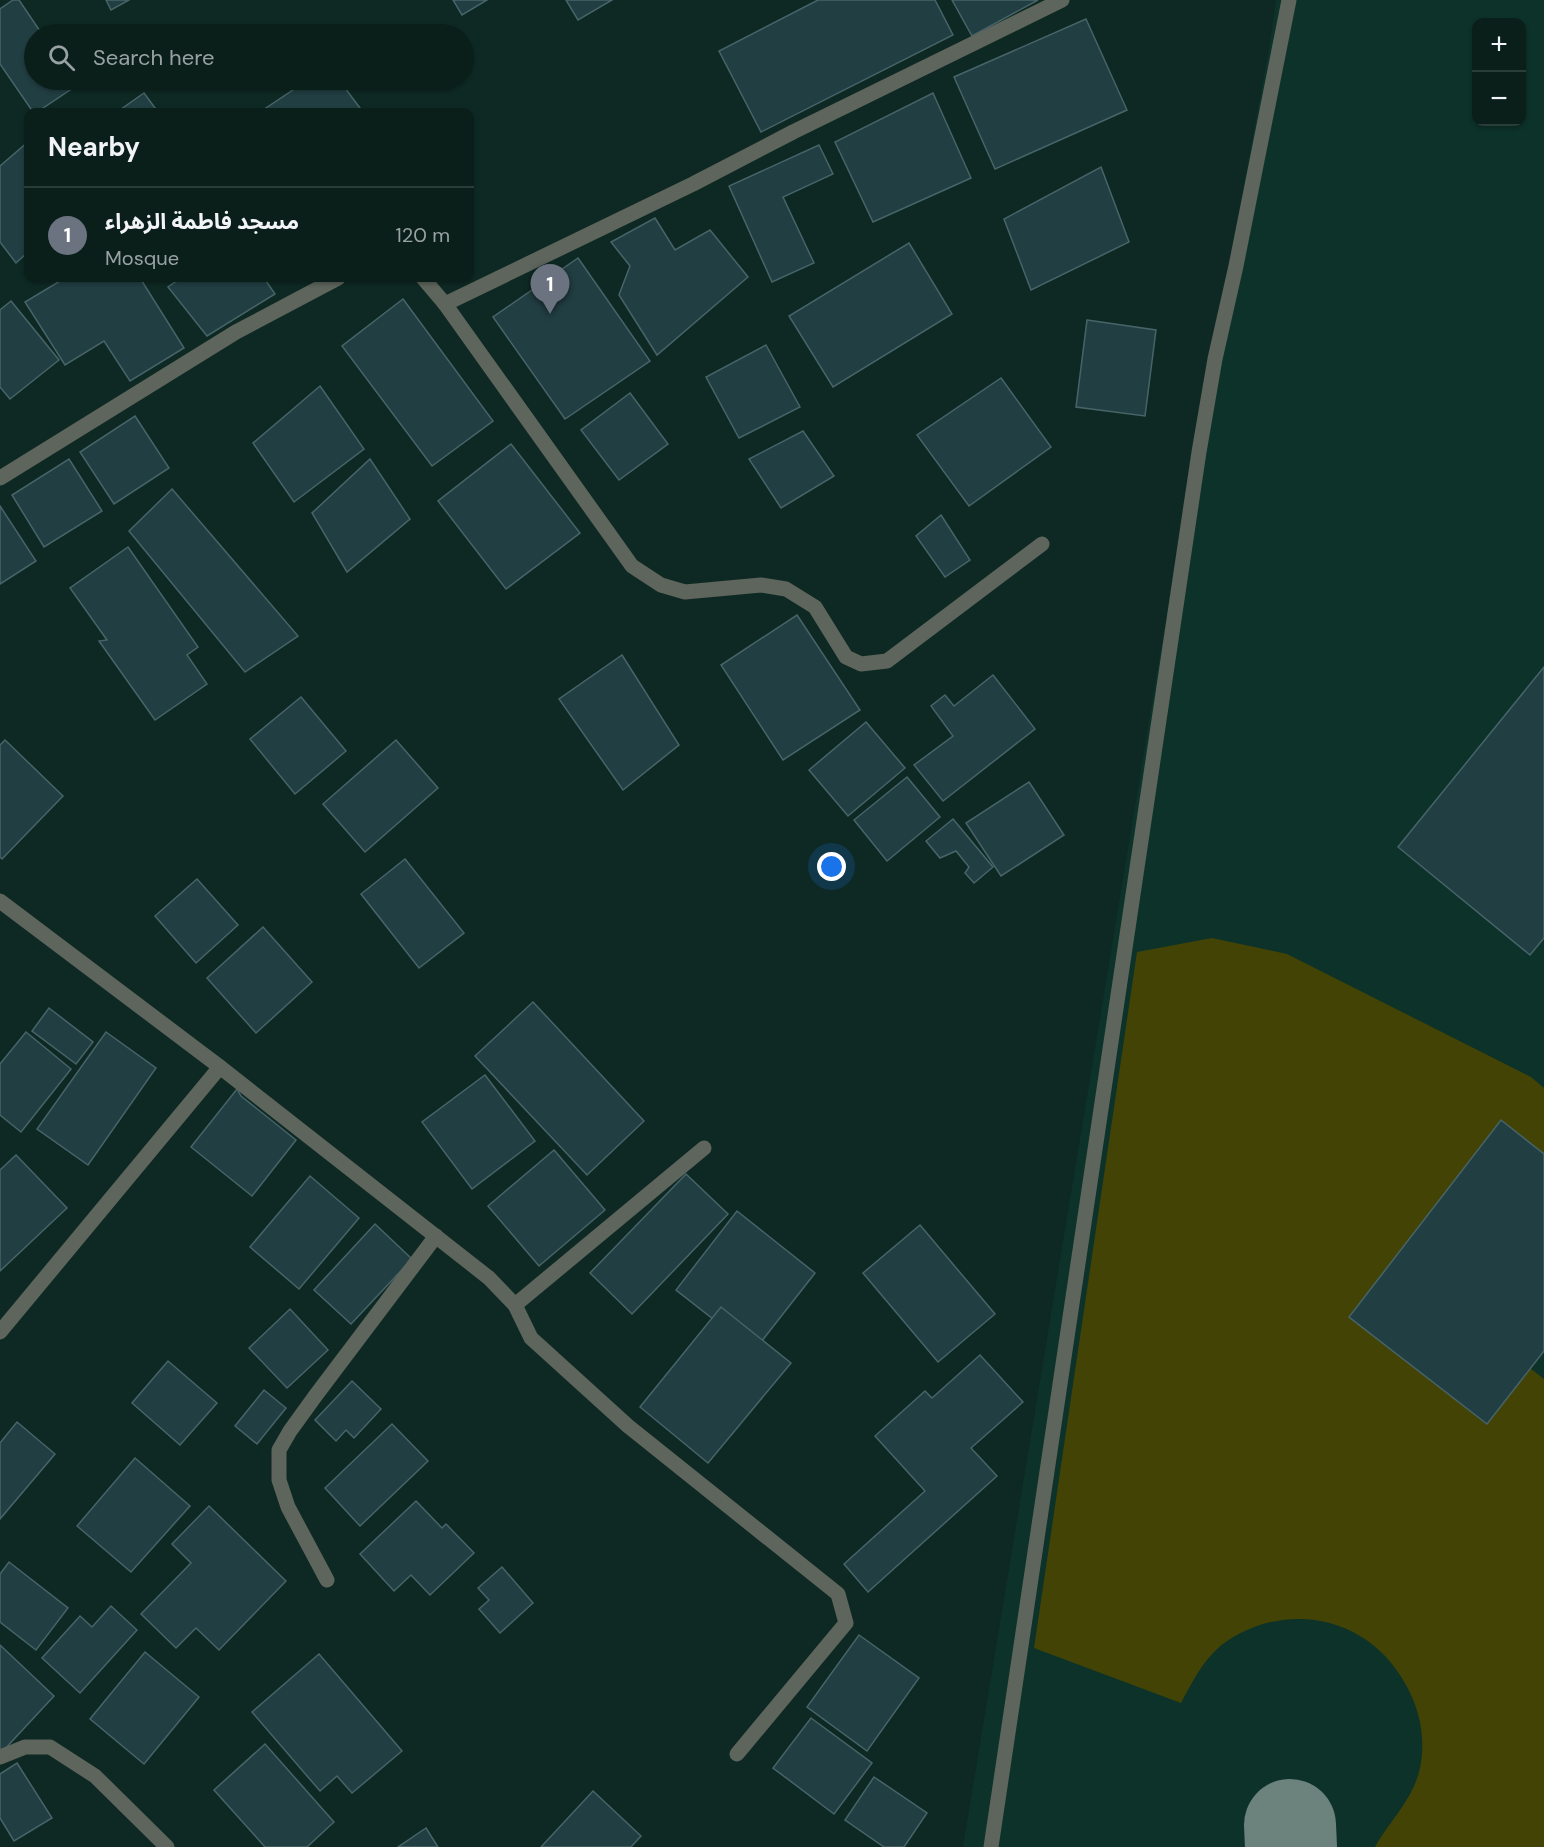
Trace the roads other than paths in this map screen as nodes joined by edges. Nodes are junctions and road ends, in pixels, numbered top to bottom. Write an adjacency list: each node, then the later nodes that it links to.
1 (1062, 0): 5 (street)
2 (1289, 0): 18 (street)
3 (330, 282): 6 (street)
4 (426, 282): 5 (street)
5 (445, 304): 7 (street)
6 (0, 478)
7 (1042, 544)
8 (0, 902): 9 (street)
9 (220, 1067): 11 (street); 13 (street)
10 (704, 1148): 12 (street)
11 (436, 1236): 12 (street); 14 (street)
12 (514, 1305): 15 (street)
13 (0, 1332)
14 (327, 1580)
15 (737, 1754)
16 (0, 1757): 17 (street)
17 (166, 1847)
18 (991, 1847)

